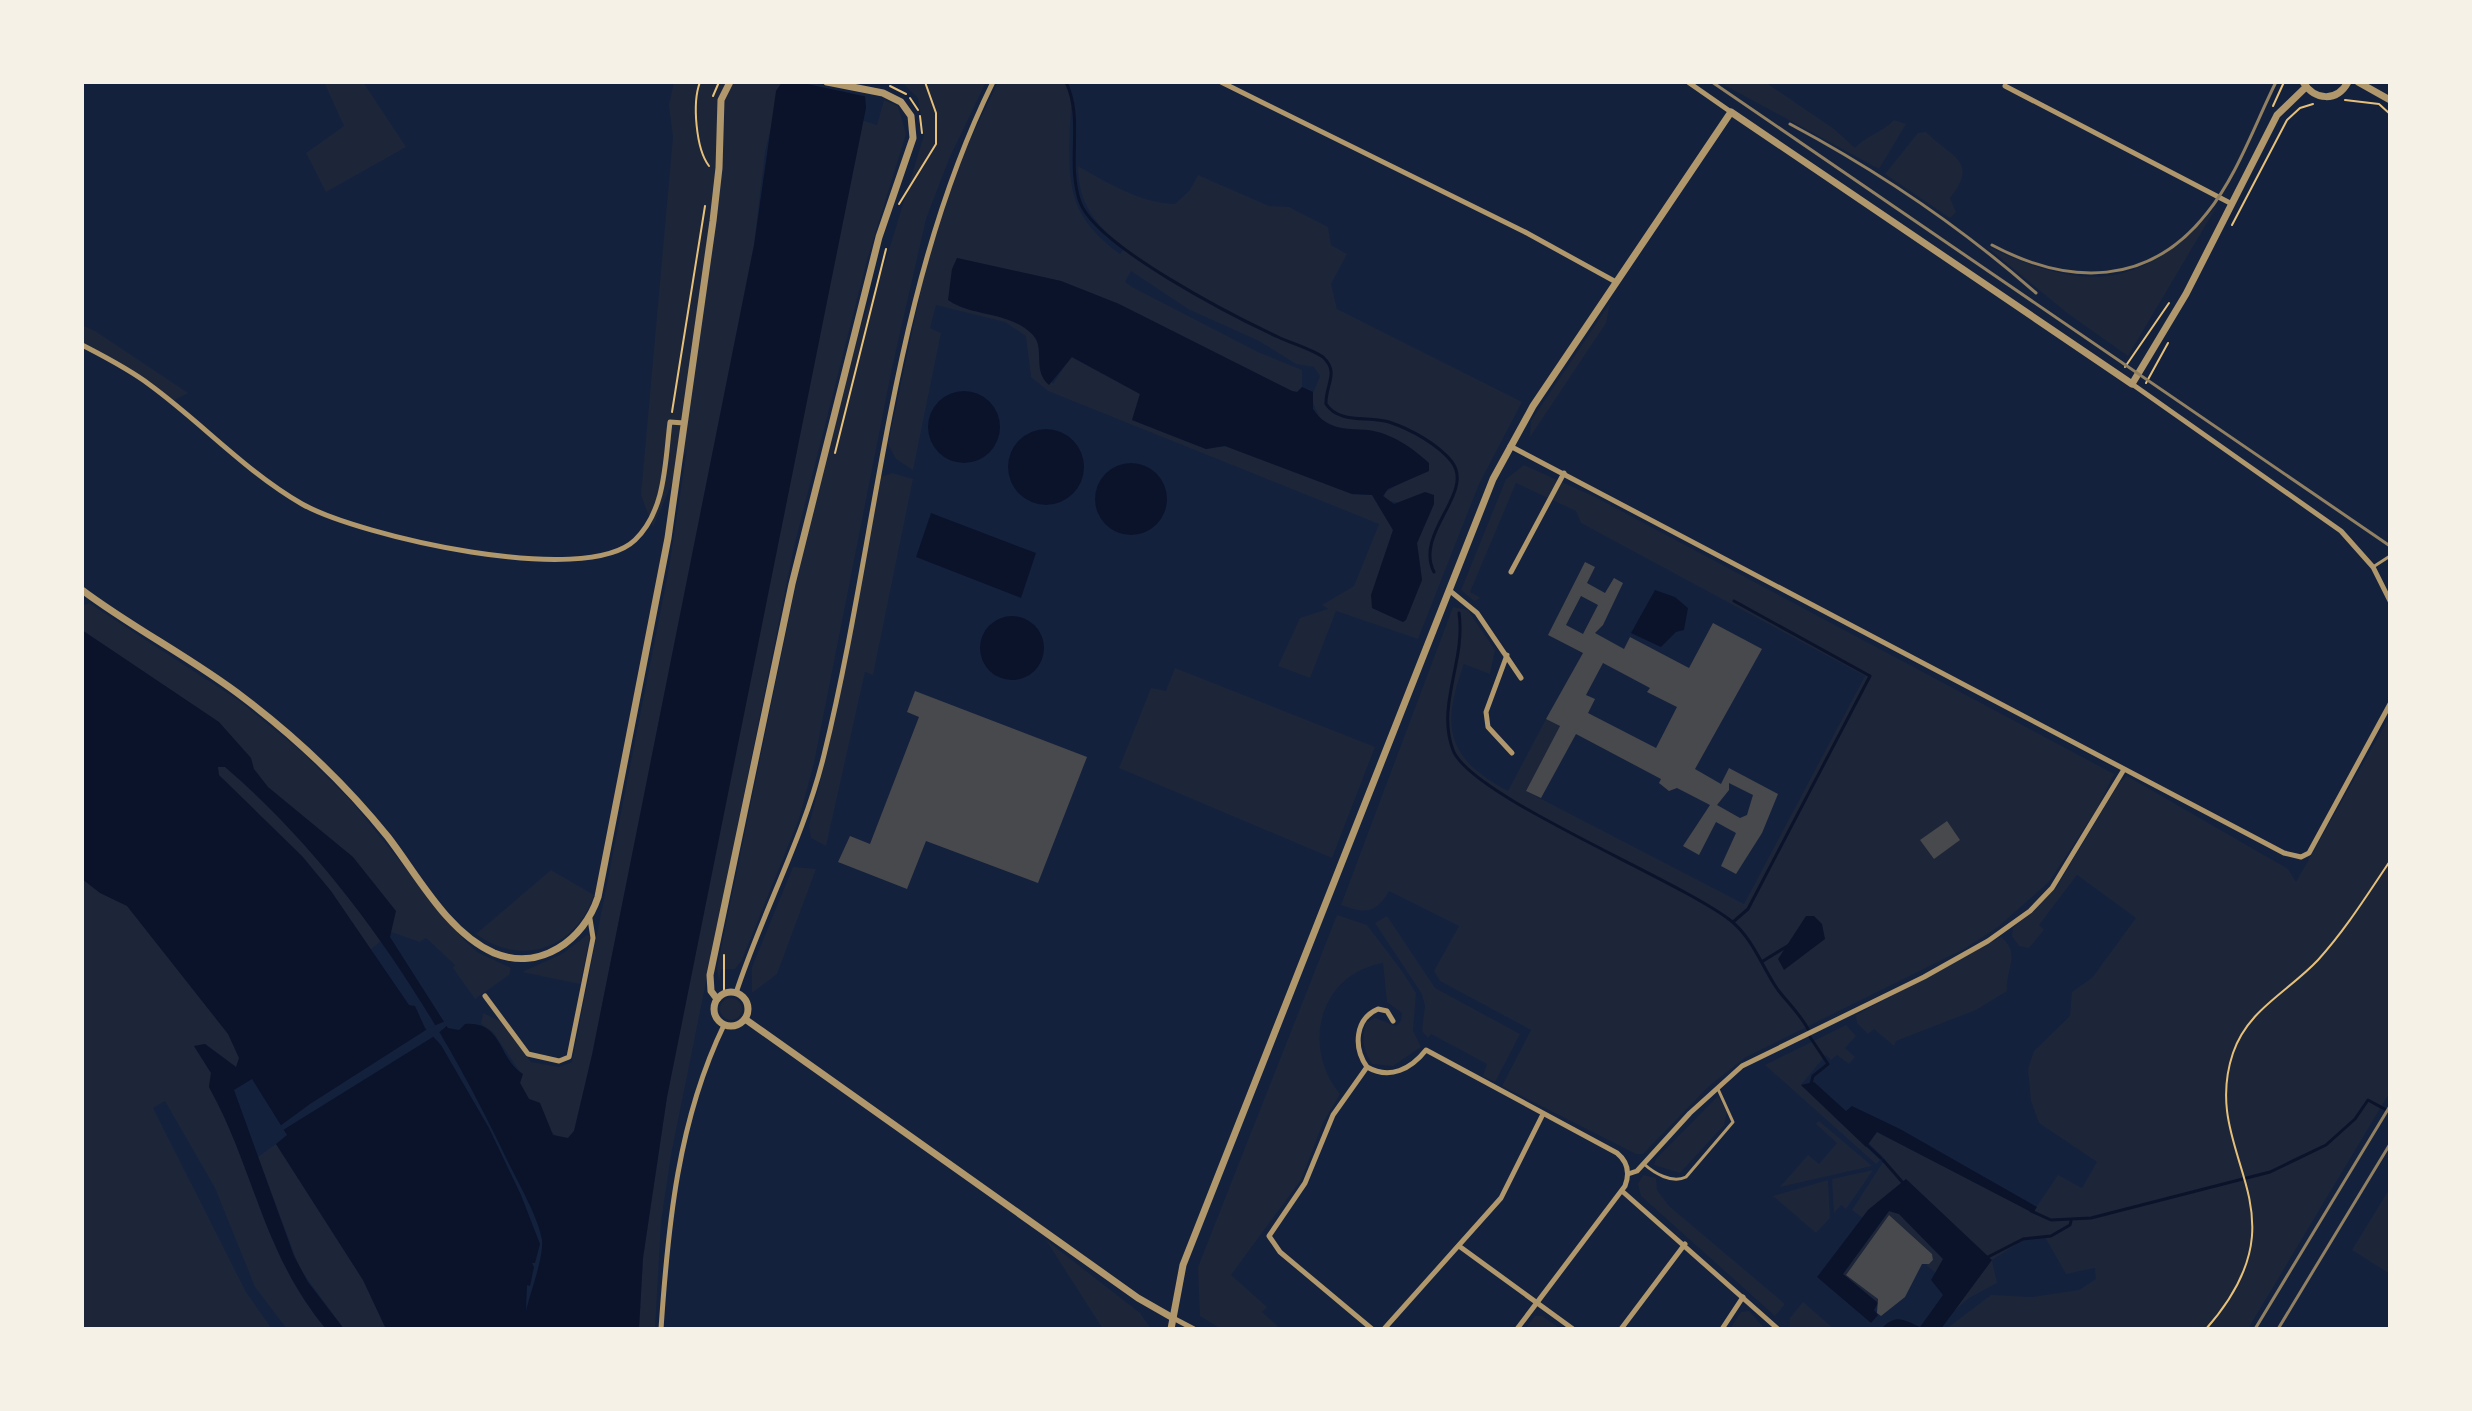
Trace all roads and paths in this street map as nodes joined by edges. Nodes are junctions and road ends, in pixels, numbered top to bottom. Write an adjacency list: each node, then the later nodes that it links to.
1 (700, 82): 18 (path)
2 (730, 82): 29 (street)
3 (827, 82): 49 (street)
4 (925, 82): 21 (path)
5 (993, 82): 47 (street)
6 (1221, 82): 23 (street)
7 (1688, 82): 16 (street)
8 (2284, 82): 15 (path)
9 (2348, 82): 11 (street)
10 (2358, 82): 14 (street)
11 (2305, 85): 20 (street)
12 (2005, 86): 20 (street)
13 (2344, 100): 17 (path)
14 (2390, 100)
15 (2271, 110)
16 (1731, 112): 23 (street); 26 (street)
17 (2390, 114)
18 (708, 178)
19 (707, 194): 28 (path)
20 (2233, 204): 27 (street)
21 (898, 205)
22 (888, 242): 31 (path)
23 (1616, 282): 30 (street)
24 (2176, 294): 26 (path)
25 (82, 345): 28 (street)
26 (2119, 376): 27 (street)
27 (2132, 384): 34 (street)
28 (670, 422): 29 (street)
29 (685, 423): 45 (street)
30 (1510, 446): 32 (street); 37 (street)
31 (835, 453)
32 (1564, 473): 35 (street); 43 (street)
33 (2390, 556): 34 (lane)
34 (2373, 567): 38 (street)
35 (1511, 572)
36 (82, 590): 45 (street)
37 (1449, 590): 39 (street); 63 (street)
38 (2390, 601)
39 (1507, 654): 40 (street); 42 (street)
40 (1521, 678)
41 (2390, 704): 43 (street)
42 (1512, 753)
43 (2124, 771): 54 (street)
44 (2390, 861): 74 (path)
45 (590, 919): 48 (street)
46 (725, 949): 49 (path)
47 (736, 993): 49 (street); 50 (street)
48 (485, 996)
49 (721, 996): 52 (street)
50 (745, 1019): 52 (street); 63 (street)
51 (1393, 1021): 53 (street)
52 (724, 1025): 65 (street)
53 (1367, 1067): 55 (street); 68 (street)
54 (1716, 1087): 56 (street); 56 (lane)
55 (1543, 1114): 57 (street); 60 (street)
56 (1644, 1164): 57 (street)
57 (1628, 1174): 58 (street)
58 (1622, 1191): 59 (street); 62 (street)
59 (1685, 1244): 61 (street); 72 (street)
60 (1459, 1246): 62 (street); 69 (street)
61 (1743, 1297): 64 (street); 73 (street)
62 (1536, 1304): 70 (street); 71 (street)
63 (1173, 1318): 66 (street); 67 (street)
64 (1776, 1328)
65 (661, 1329)
66 (1171, 1329)
67 (1194, 1329)
68 (1372, 1329)
69 (1384, 1329)
70 (1517, 1329)
71 (1573, 1329)
72 (1621, 1329)
73 (1722, 1329)
74 (2206, 1329)

